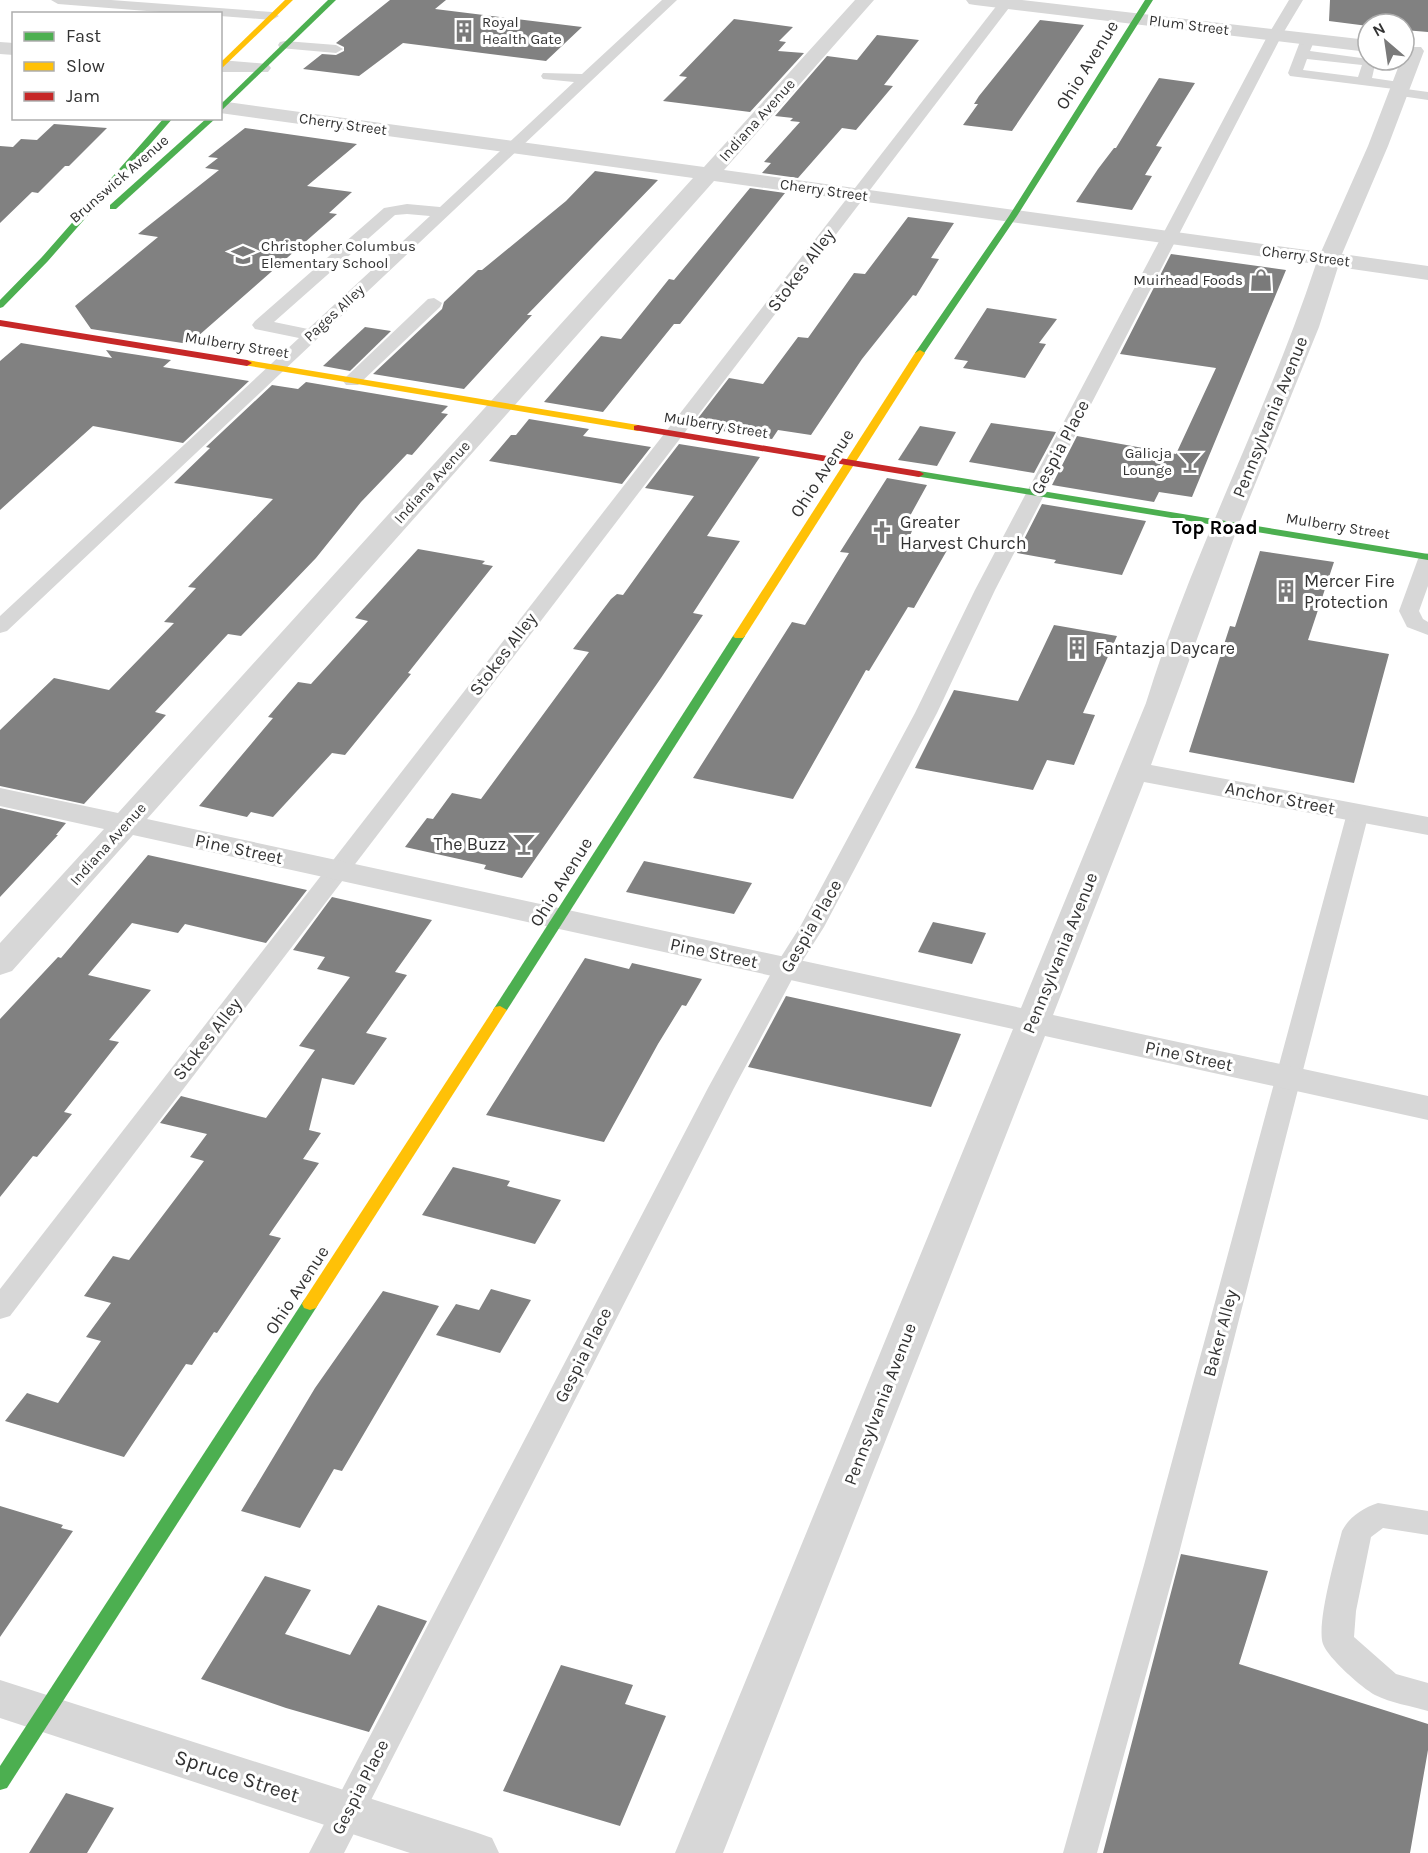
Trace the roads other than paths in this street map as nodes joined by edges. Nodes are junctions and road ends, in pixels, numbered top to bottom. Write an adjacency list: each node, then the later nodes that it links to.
1 (64, 0): 10 (lane)
2 (289, 0): 12 (street)
3 (332, 0): 15 (street, Brunswick Avenue)
4 (670, 0): 24 (lane, Pages Alley)
5 (865, 0): 32 (street, Indiana Avenue)
6 (975, 0): 9 (street, Plum Street)
7 (1149, 0): 13 (street, Ohio Avenue)
8 (1296, 0): 14 (lane, Gespia Place)
9 (1007, 2): 13 (street, Plum Street); 33 (lane, Stokes Alley)
10 (220, 12)
11 (222, 12): 12 (lane)
12 (272, 16): 19 (street)
13 (1137, 18): 14 (street, Plum Street); 35 (street, Ohio Avenue)
14 (1275, 35): 16 (street, Plum Street); 36 (lane, Gespia Place)
15 (285, 45): 18 (lane); 21 (street, Brunswick Avenue)
16 (1305, 46): 17 (street, Plum Street); 25 (lane); 25 (lane)
17 (1356, 46)
18 (336, 49)
19 (222, 65)
20 (222, 66): 21 (street)
21 (261, 68): 27 (street, Brunswick Avenue)
22 (1412, 72): 26 (street, Pennsylvania Avenue)
23 (548, 76): 24 (lane)
24 (586, 79): 31 (lane, Pages Alley)
25 (1364, 81): 26 (lane)
26 (1409, 91): 38 (street, Pennsylvania Avenue)
27 (222, 108)
28 (222, 111): 31 (street, Cherry Street)
29 (166, 120): 37 (street, Brunswick Avenue)
30 (209, 120): 37 (street, Brunswick Avenue)
31 (511, 146): 32 (street, Cherry Street); 34 (lane, Pages Alley)
32 (708, 174): 33 (street, Cherry Street); 46 (street, Indiana Avenue)
33 (857, 194): 35 (street, Cherry Street); 47 (lane, Stokes Alley)
34 (442, 212): 43 (lane, Pages Alley); 43 (lane)
35 (1013, 216): 36 (street, Cherry Street); 48 (street, Ohio Avenue)
36 (1169, 238): 38 (street, Cherry Street); 49 (lane, Gespia Place)
37 (45, 259): 41 (street, Brunswick Avenue)
38 (1329, 259): 39 (street, Cherry Street); 50 (street, Pennsylvania Avenue)
39 (1428, 273)
40 (434, 303): 45 (lane)
41 (0, 305)
42 (0, 323): 44 (street, Mulberry Street)
43 (311, 335): 44 (lane, Pages Alley)
44 (275, 369): 45 (street, Mulberry Street); 52 (lane, Pages Alley)
45 (352, 381): 46 (street, Mulberry Street)
46 (500, 406): 47 (street, Mulberry Street); 57 (street, Indiana Avenue)
47 (673, 434): 48 (street, Mulberry Street); 59 (lane, Stokes Alley)
48 (850, 463): 49 (street, Mulberry Street); 60 (street, Ohio Avenue)
49 (1036, 493): 50 (street, Mulberry Street); 62 (lane, Gespia Place)
50 (1226, 525): 51 (street, Mulberry Street); 54 (street, Pennsylvania Avenue)
51 (1428, 558): 53 (lane)
52 (0, 627)
53 (1428, 628)
54 (1133, 771): 56 (street, Anchor Street); 63 (street, Pennsylvania Avenue)
55 (0, 797): 57 (street, Pine Street)
56 (1358, 813): 58 (street, Anchor Street); 64 (lane, Baker Alley)
57 (125, 825): 59 (street, Pine Street); 61 (street, Indiana Avenue)
58 (1428, 826)
59 (337, 870): 60 (street, Pine Street); 66 (lane, Stokes Alley)
60 (559, 919): 62 (street, Pine Street); 70 (street, Ohio Avenue)
61 (0, 964)
62 (786, 968): 63 (street, Pine Street); 72 (lane, Gespia Place)
63 (1033, 1022): 64 (street, Pine Street); 75 (street, Pennsylvania Avenue)
64 (1287, 1077): 65 (street, Pine Street); 76 (lane, Baker Alley)
65 (1428, 1108)
66 (0, 1309)
67 (1428, 1523): 68 (lane)
68 (1428, 1697)
69 (0, 1699): 70 (street, Spruce Street)
70 (45, 1713): 71 (street, Ohio Avenue); 72 (street, Spruce Street)
71 (0, 1782)
72 (348, 1812): 73 (lane, Gespia Place); 74 (street, Spruce Street)
73 (326, 1853)
74 (475, 1853)
75 (699, 1853)
76 (1080, 1853)

